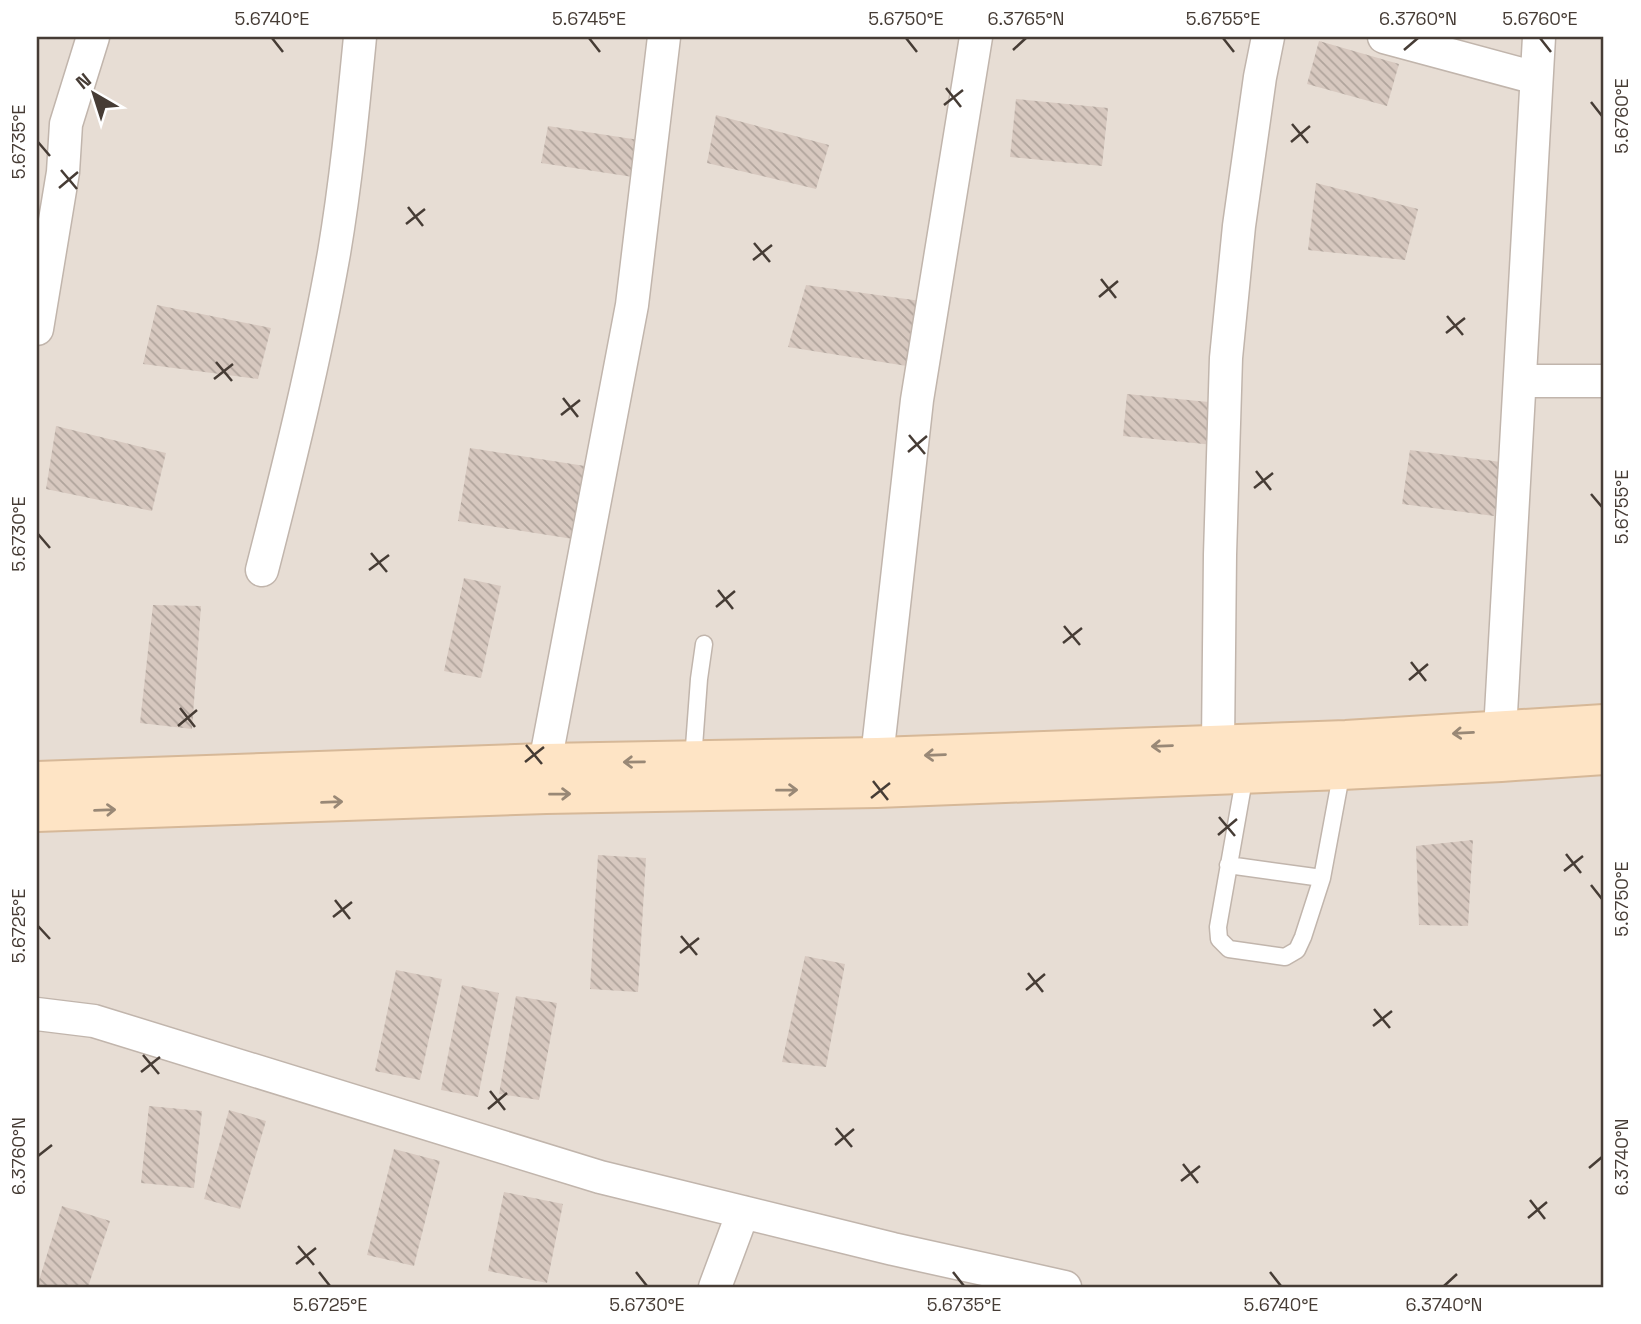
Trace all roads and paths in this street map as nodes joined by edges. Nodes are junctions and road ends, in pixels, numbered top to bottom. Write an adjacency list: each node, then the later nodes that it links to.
1 (93, 37): 9 (street)
2 (360, 37): 12 (street)
3 (664, 37): 20 (street)
4 (976, 37): 18 (street)
5 (1268, 37): 16 (street)
6 (1384, 37): 8 (street)
7 (1539, 37): 8 (street)
8 (1536, 78): 10 (street)
9 (37, 329)
10 (1520, 381): 11 (street); 15 (street)
11 (1604, 381)
12 (262, 570)
13 (704, 644): 19 (lane)
14 (1604, 724): 15 (street)
15 (1500, 731): 16 (street, one-way to 16)
16 (1218, 744): 18 (street, one-way to 18)
17 (1604, 754): 21 (street)
18 (877, 757): 19 (street)
19 (693, 760): 20 (street, one-way to 20)
20 (545, 764): 23 (street)
21 (1342, 770): 22 (street); 26 (lane)
22 (1245, 774): 24 (street, one-way to 22); 25 (lane)
23 (37, 781)
24 (37, 812)
25 (1228, 865): 26 (lane); 26 (lane)
26 (1322, 878)
27 (37, 1014): 28 (street)
28 (743, 1212): 29 (street); 30 (street)
29 (715, 1287)
30 (1065, 1287)

